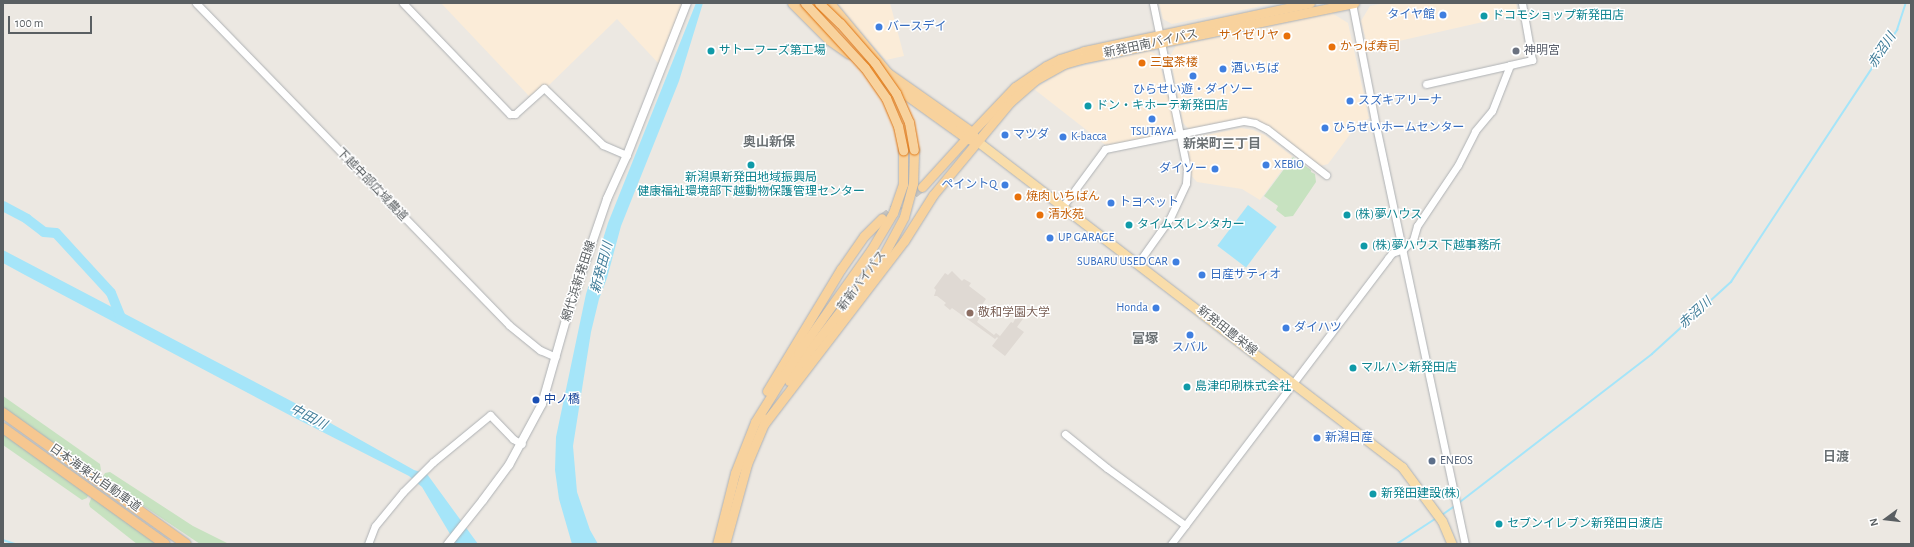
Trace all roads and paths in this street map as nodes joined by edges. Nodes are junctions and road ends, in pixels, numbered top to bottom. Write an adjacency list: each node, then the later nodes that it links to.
1 (196, 3): 25 (street, 下越中部広域農道)
2 (403, 3): 18 (street)
3 (688, 3): 18 (main road, 網代浜新発田線)
4 (792, 3): 16 (highway)
5 (805, 3): 28 (highway, 新新バイパス, bridge)
6 (819, 3): 28 (highway, 新新バイパス, bridge)
7 (830, 3): 16 (highway)
8 (1153, 3): 12 (street)
9 (1310, 3): 12 (highway, 新発田南バイパス)
10 (1353, 3): 12 (highway, 新発田南バイパス); 23 (street)
11 (1522, 3): 13 (street)
12 (1160, 38): 15 (street); 16 (highway, 新発田南バイパス); 17 (highway, 新発田南バイパス)
13 (1510, 65): 14 (street); 23 (street)
14 (1426, 84)
15 (1181, 134): 19 (street); 21 (street); 24 (street)
16 (969, 135): 17 (highway); 20 (highway, 新発田南バイパス)
17 (976, 142): 21 (main road, 新発田豊栄線); 28 (highway, 新発田南バイパス)
18 (627, 155): 25 (main road, 網代浜新発田線)
19 (1326, 175)
20 (922, 187)
21 (1063, 206): 24 (main road, 新発田豊栄線)
22 (882, 218): 28 (highway)
23 (1403, 249): 26 (street); 44 (street)
24 (1138, 263): 26 (main road, 新発田豊栄線)
25 (556, 357): 31 (main road, 網代浜新発田線)
26 (1294, 383): 34 (street); 43 (main road, 新発田豊栄線)
27 (3, 413): 33 (highway, 日本海東北自動車道)
28 (759, 423): 32 (highway, 新新バイパス)
29 (3, 428): 36 (highway, 日本海東北自動車道)
30 (1065, 434): 34 (street)
31 (522, 444): 35 (main road, 網代浜新発田線); 39 (street)
32 (738, 475): 40 (highway, 新新バイパス); 41 (highway, 新新バイパス)
33 (160, 524): 37 (highway, 日本海東北自動車道); 38 (highway)
34 (1185, 525): 42 (street)
35 (450, 541)
36 (166, 544)
37 (186, 544)
38 (190, 544)
39 (368, 544)
40 (717, 544)
41 (725, 544)
42 (1171, 544)
43 (1452, 544)
44 (1465, 544)

